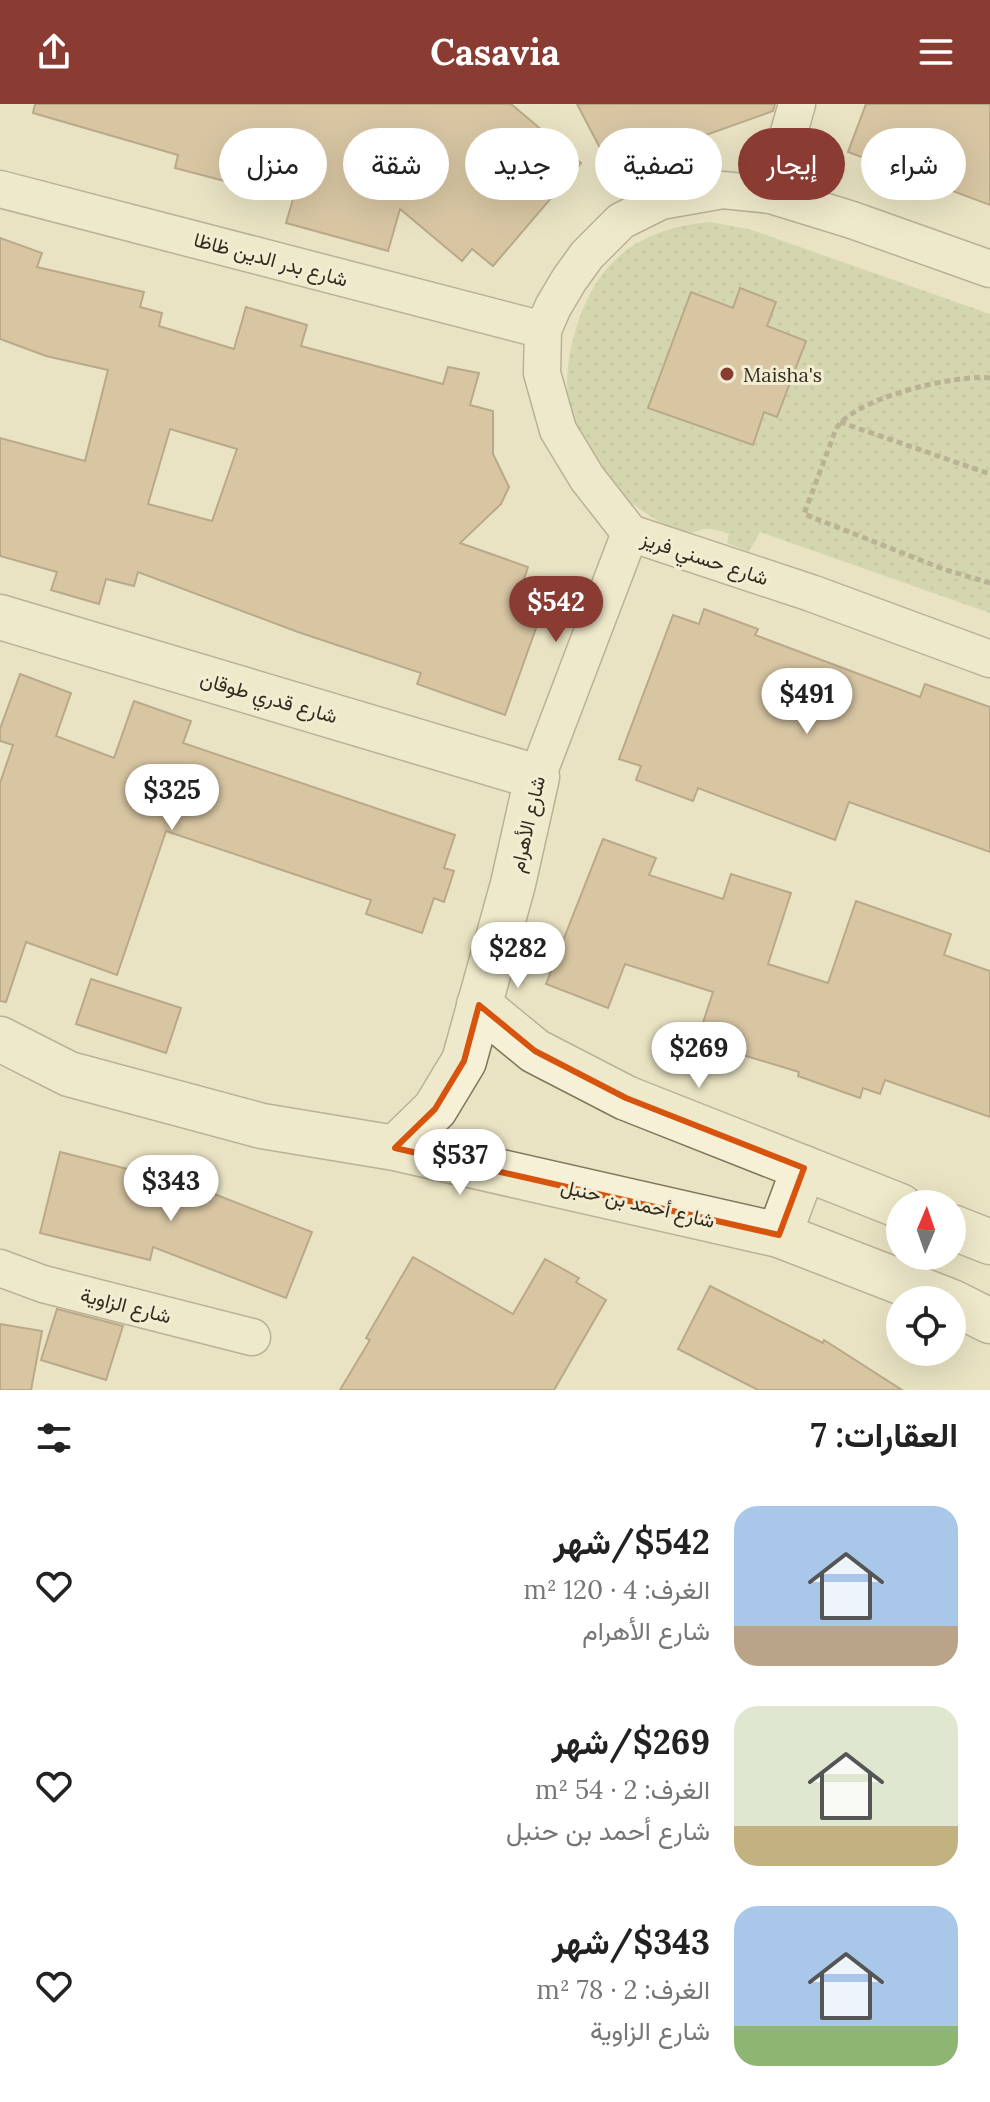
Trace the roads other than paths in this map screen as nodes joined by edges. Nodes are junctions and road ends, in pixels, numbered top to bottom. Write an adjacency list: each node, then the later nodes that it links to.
1 (797, 104): 2 (street)
2 (790, 128)
3 (0, 189): 7 (street, شارع بدر الدين ظاظا)
4 (738, 192): 7 (street, شارع حسني فريز)
5 (787, 200): 6 (street, شارع حسني فريز)
6 (990, 269)
7 (543, 330): 8 (street, شارع حسني فريز)
8 (630, 533): 10 (street, شارع حسني فريز); 11 (street, شارع الأهرام)
9 (0, 617): 11 (street, شارع قدري طوقان)
10 (990, 659)
11 (537, 777): 12 (street, شارع الأهرام)
12 (479, 1005): 14 (street, شارع الأهرام); 15 (street)
13 (0, 1039): 14 (street, شارع أحمد بن حنبل)
14 (395, 1148): 18 (street, شارع أحمد بن حنبل)
15 (804, 1168): 16 (street); 18 (street)
16 (886, 1200)
17 (966, 1233): 19 (street)
18 (779, 1235): 21 (street, شارع أحمد بن حنبل)
19 (990, 1242)
20 (0, 1268): 24 (street, شارع الزاوية)
21 (911, 1286)
22 (966, 1309): 23 (street, شارع أحمد بن حنبل)
23 (990, 1321)
24 (252, 1337)

